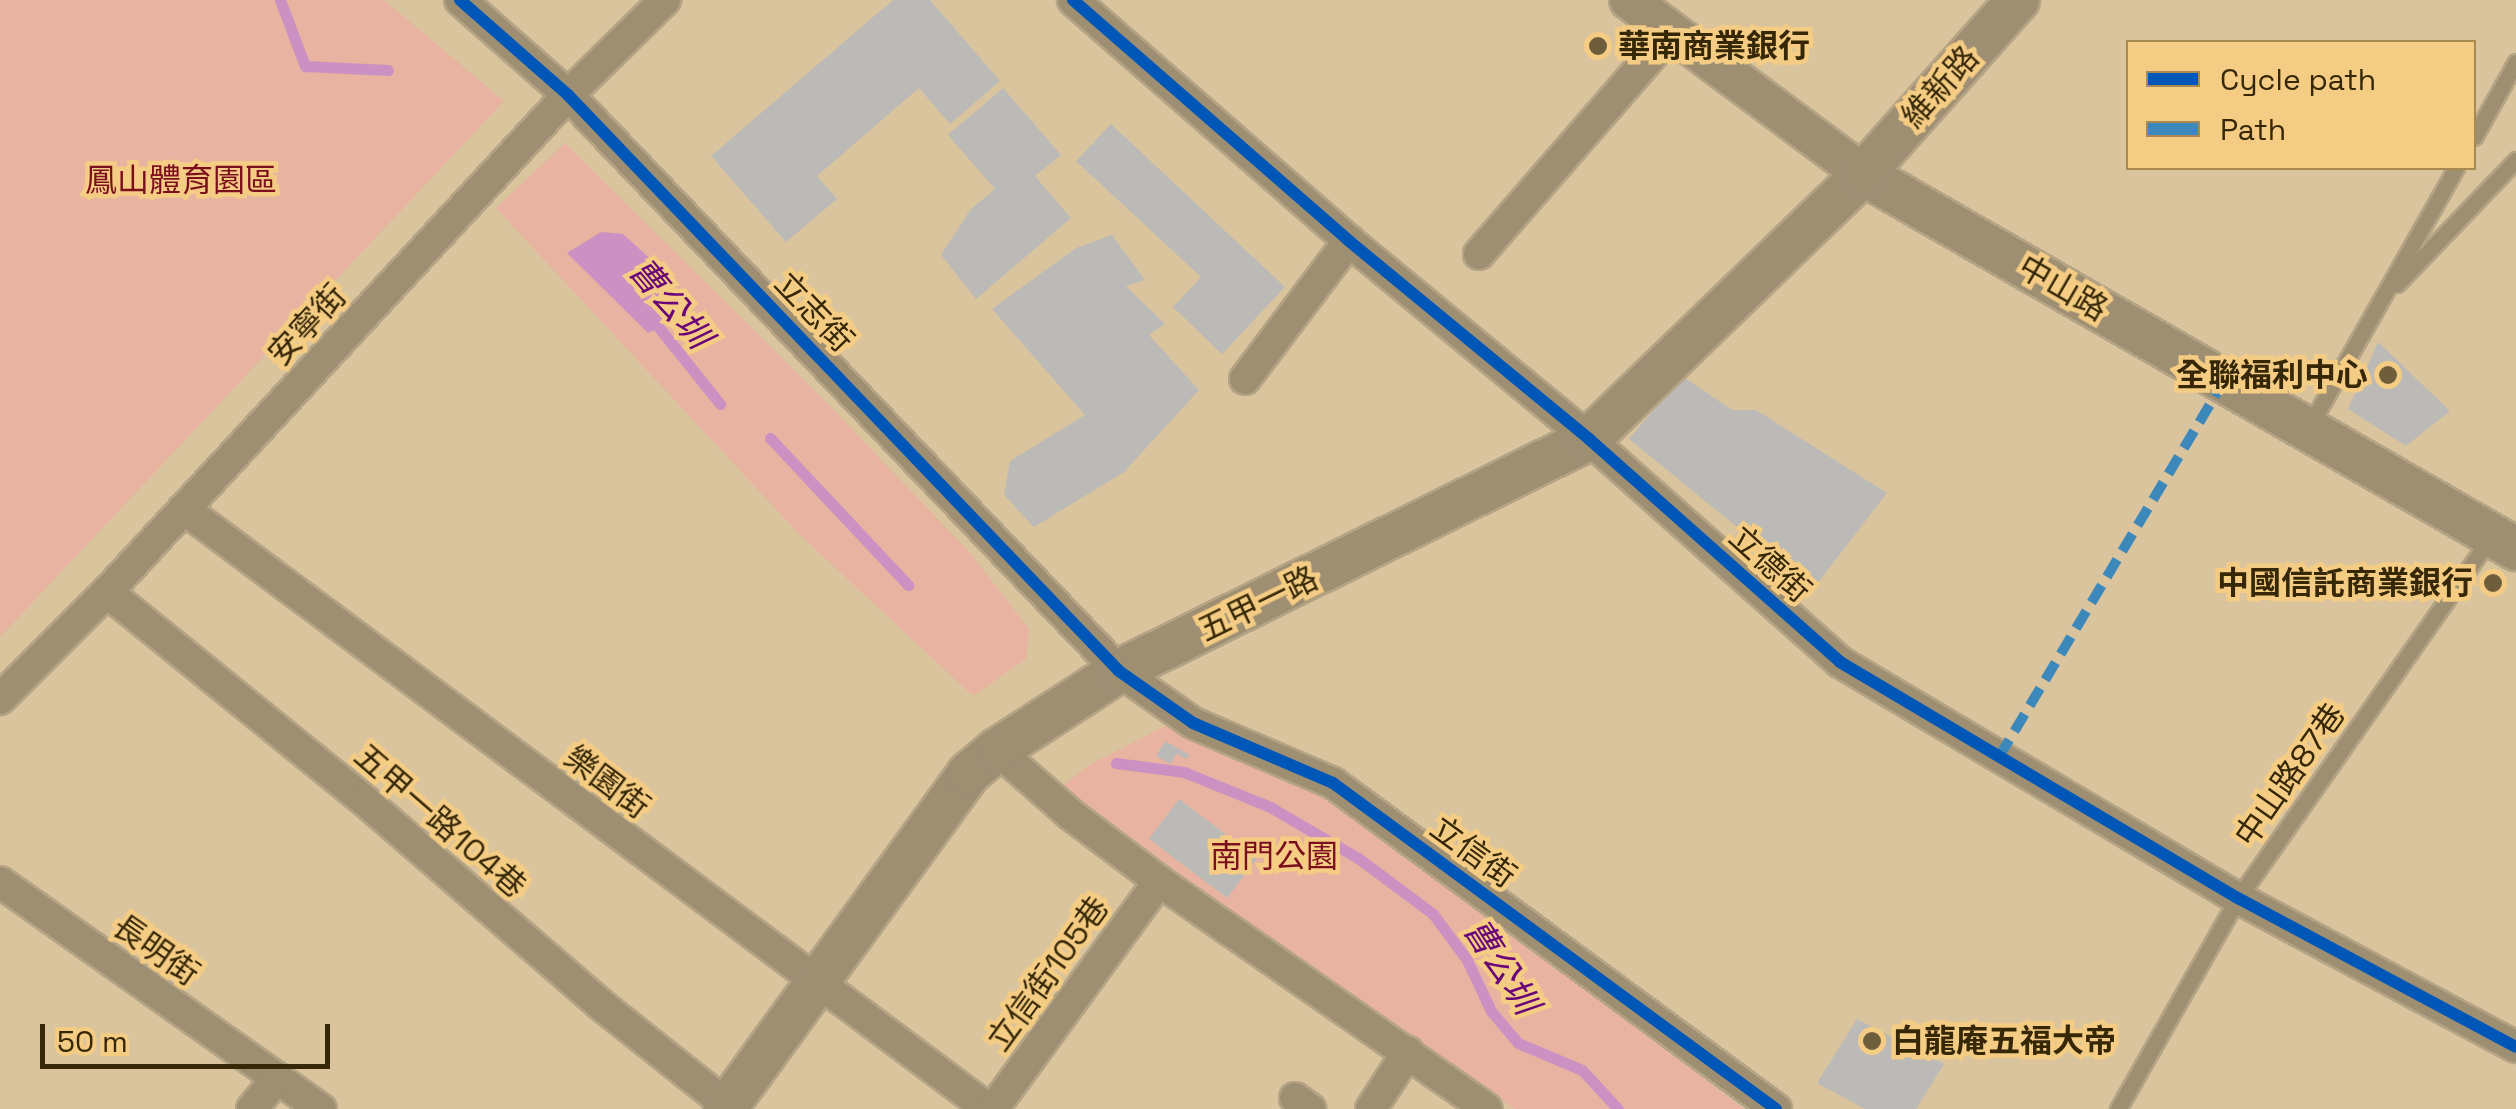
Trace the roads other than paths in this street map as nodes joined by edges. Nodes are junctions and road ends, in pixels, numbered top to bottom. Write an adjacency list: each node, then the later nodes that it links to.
1 (460, 0): 8 (street, 立志街)
2 (665, 0): 8 (street, 安寧街)
3 (1073, 0): 13 (street, 立德街)
4 (1629, 0): 6 (street, 中山路)
5 (2018, 0): 12 (main road, 維新路)
6 (1670, 34): 12 (street, 中山路); 14 (street)
7 (2516, 62): 9 (lane)
8 (568, 95): 19 (street, 安寧街); 22 (street, 立志街)
9 (2476, 133)
10 (2516, 160): 15 (lane)
11 (2455, 170): 15 (lane)
12 (1862, 174): 17 (main road, 中山路); 18 (main road, 五甲一路)
13 (1349, 240): 16 (street); 18 (street, 立德街)
14 (1480, 254)
15 (2380, 302): 17 (lane)
16 (1245, 380)
17 (2308, 429): 20 (main road, 中山路)
18 (1588, 439): 22 (main road, 五甲一路); 27 (street, 立德街)
19 (184, 509): 21 (street, 安寧街); 28 (street, 樂園街)
20 (2504, 542): 27 (lane, 中山路87巷)
21 (107, 592): 23 (street, 安寧街); 32 (street, 五甲一路104巷)
22 (1119, 671): 24 (main road, 五甲一路); 38 (street, 立信街)
23 (0, 699)
24 (997, 750): 25 (street); 28 (main road, 五甲一路)
25 (1160, 881): 30 (street); 36 (street, 立信街105巷)
26 (0, 882): 31 (street, 長明街)
27 (2238, 898): 29 (street, 立德街); 39 (lane, 中山路87巷)
28 (815, 982): 32 (main road, 五甲一路); 36 (street, 樂園街)
29 (2516, 1047)
30 (1408, 1052): 33 (street); 37 (street)
31 (277, 1078): 34 (street); 35 (street, 長明街)
32 (726, 1107)
33 (1481, 1107)
34 (252, 1109)
35 (322, 1109)
36 (991, 1109)
37 (1371, 1109)
38 (1776, 1109)
39 (2118, 1109)

